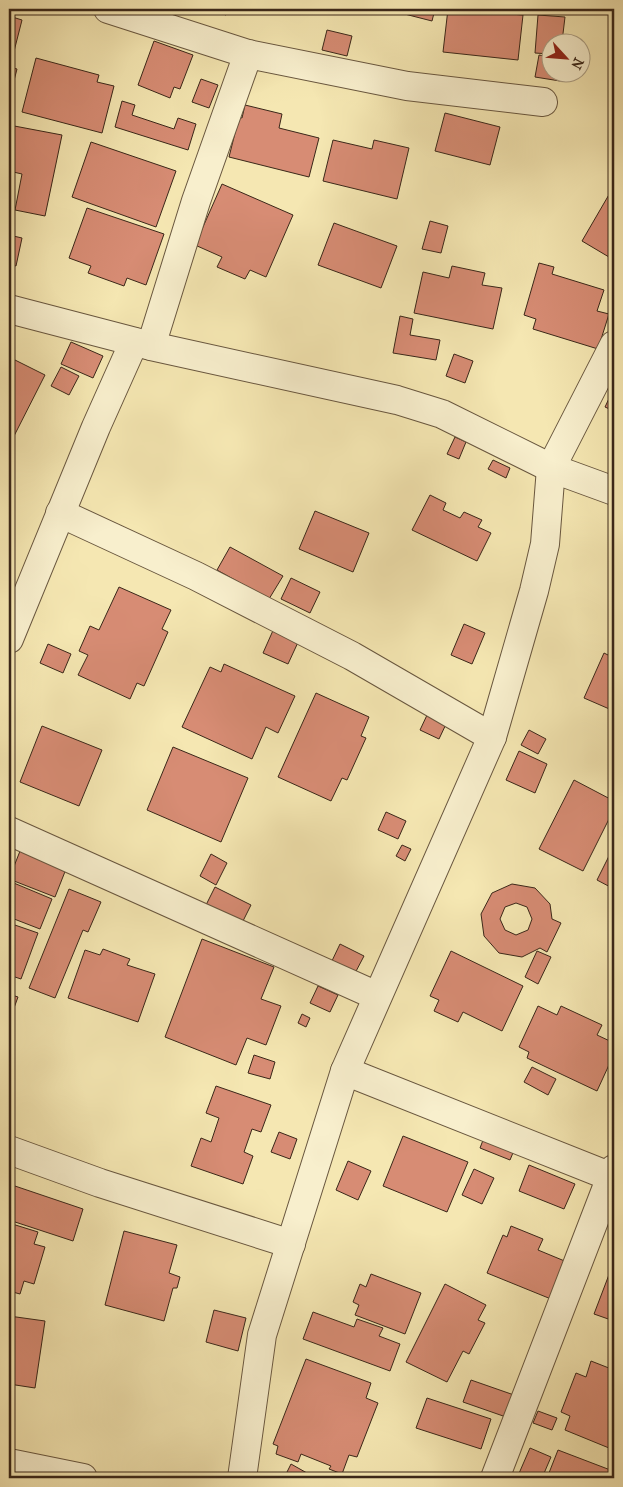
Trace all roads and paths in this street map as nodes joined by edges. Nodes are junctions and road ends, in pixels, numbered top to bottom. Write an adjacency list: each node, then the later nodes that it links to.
1 (108, 9): 2 (street)
2 (248, 54): 3 (street); 5 (street)
3 (543, 102)
4 (9, 309): 5 (street)
5 (142, 344): 7 (street); 9 (street)
6 (614, 345): 7 (street)
7 (551, 468): 8 (street); 11 (street)
8 (614, 491)
9 (60, 513): 10 (street); 11 (street)
10 (9, 639)
11 (492, 737): 13 (street)
12 (9, 831): 13 (street)
13 (377, 996): 14 (street)
14 (345, 1070): 16 (street); 17 (street)
15 (9, 1150): 17 (street)
16 (613, 1174): 21 (street)
17 (291, 1244): 20 (street)
18 (9, 1463): 19 (street)
19 (83, 1478)
20 (242, 1478)
21 (495, 1478)

